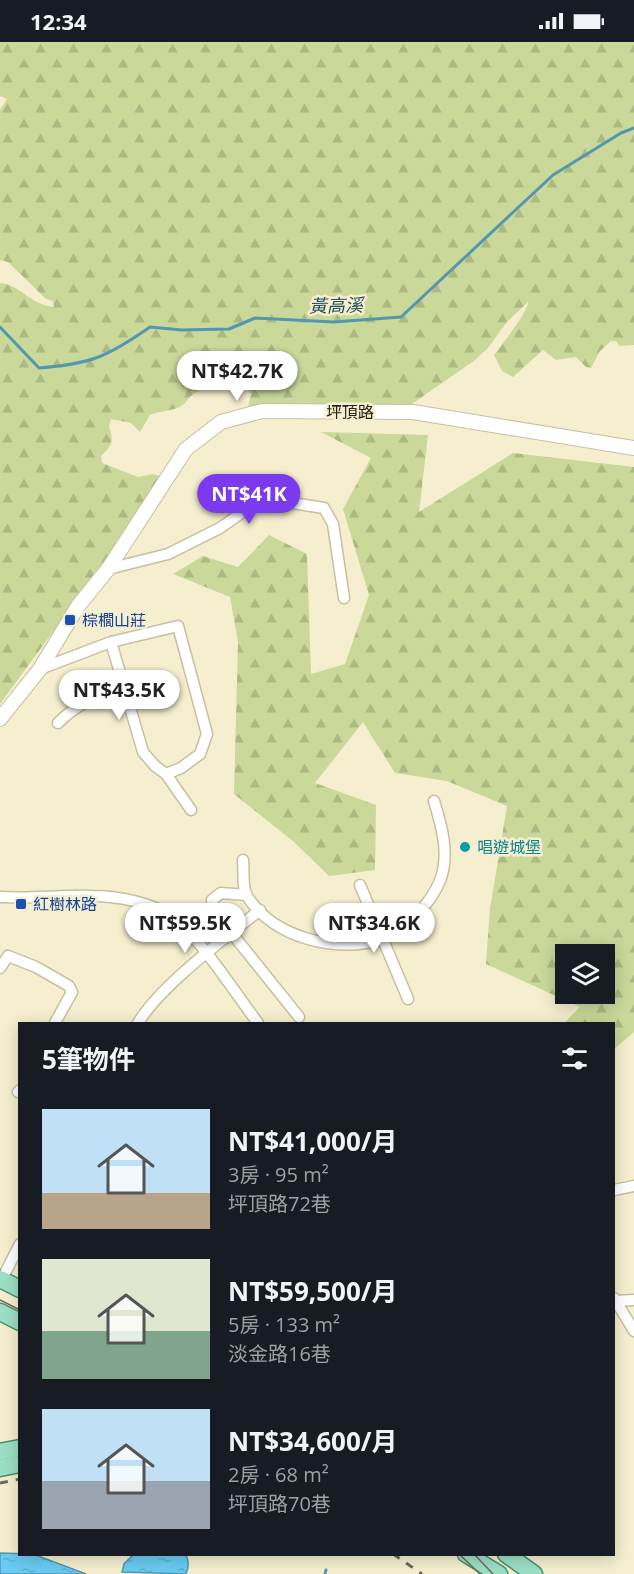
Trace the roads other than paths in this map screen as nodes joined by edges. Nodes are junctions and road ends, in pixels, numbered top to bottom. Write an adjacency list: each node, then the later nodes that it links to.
1 (634, 448): 2 (street, 坪頂路)
2 (108, 569): 3 (street); 5 (street, 坪頂路)
3 (344, 598)
4 (111, 642): 5 (street); 6 (street); 9 (street)
5 (40, 669): 7 (street, 坪頂路)
6 (124, 687): 8 (street); 9 (street)
7 (0, 719)
8 (58, 723)
9 (166, 774): 11 (street)
10 (434, 801): 18 (street)
11 (191, 810)
12 (243, 860): 14 (street)
13 (360, 885): 18 (street)
14 (246, 895): 16 (street); 17 (street)
15 (0, 897): 19 (street)
16 (260, 910): 17 (street); 18 (street)
17 (231, 933): 19 (street); 22 (street)
18 (382, 939): 21 (street)
19 (206, 954): 24 (street); 25 (street)
20 (0, 968): 23 (street)
21 (408, 999)
22 (299, 1017)
23 (56, 1022)
24 (139, 1022)
25 (257, 1022)
26 (634, 1186): 27 (street)
27 (615, 1190)
28 (18, 1248): 29 (street)
29 (1, 1279): 30 (main road)
30 (18, 1288)
31 (615, 1299): 32 (street)
32 (634, 1300)
33 (615, 1301): 36 (street)
34 (0, 1312): 35 (main road)
35 (18, 1321)
36 (634, 1331)
37 (18, 1448): 38 (main road)
38 (0, 1452)
39 (18, 1464): 40 (main road)
40 (0, 1468)
41 (469, 1556): 43 (main road)
42 (510, 1556): 44 (main road)
43 (499, 1574)
44 (534, 1574)

